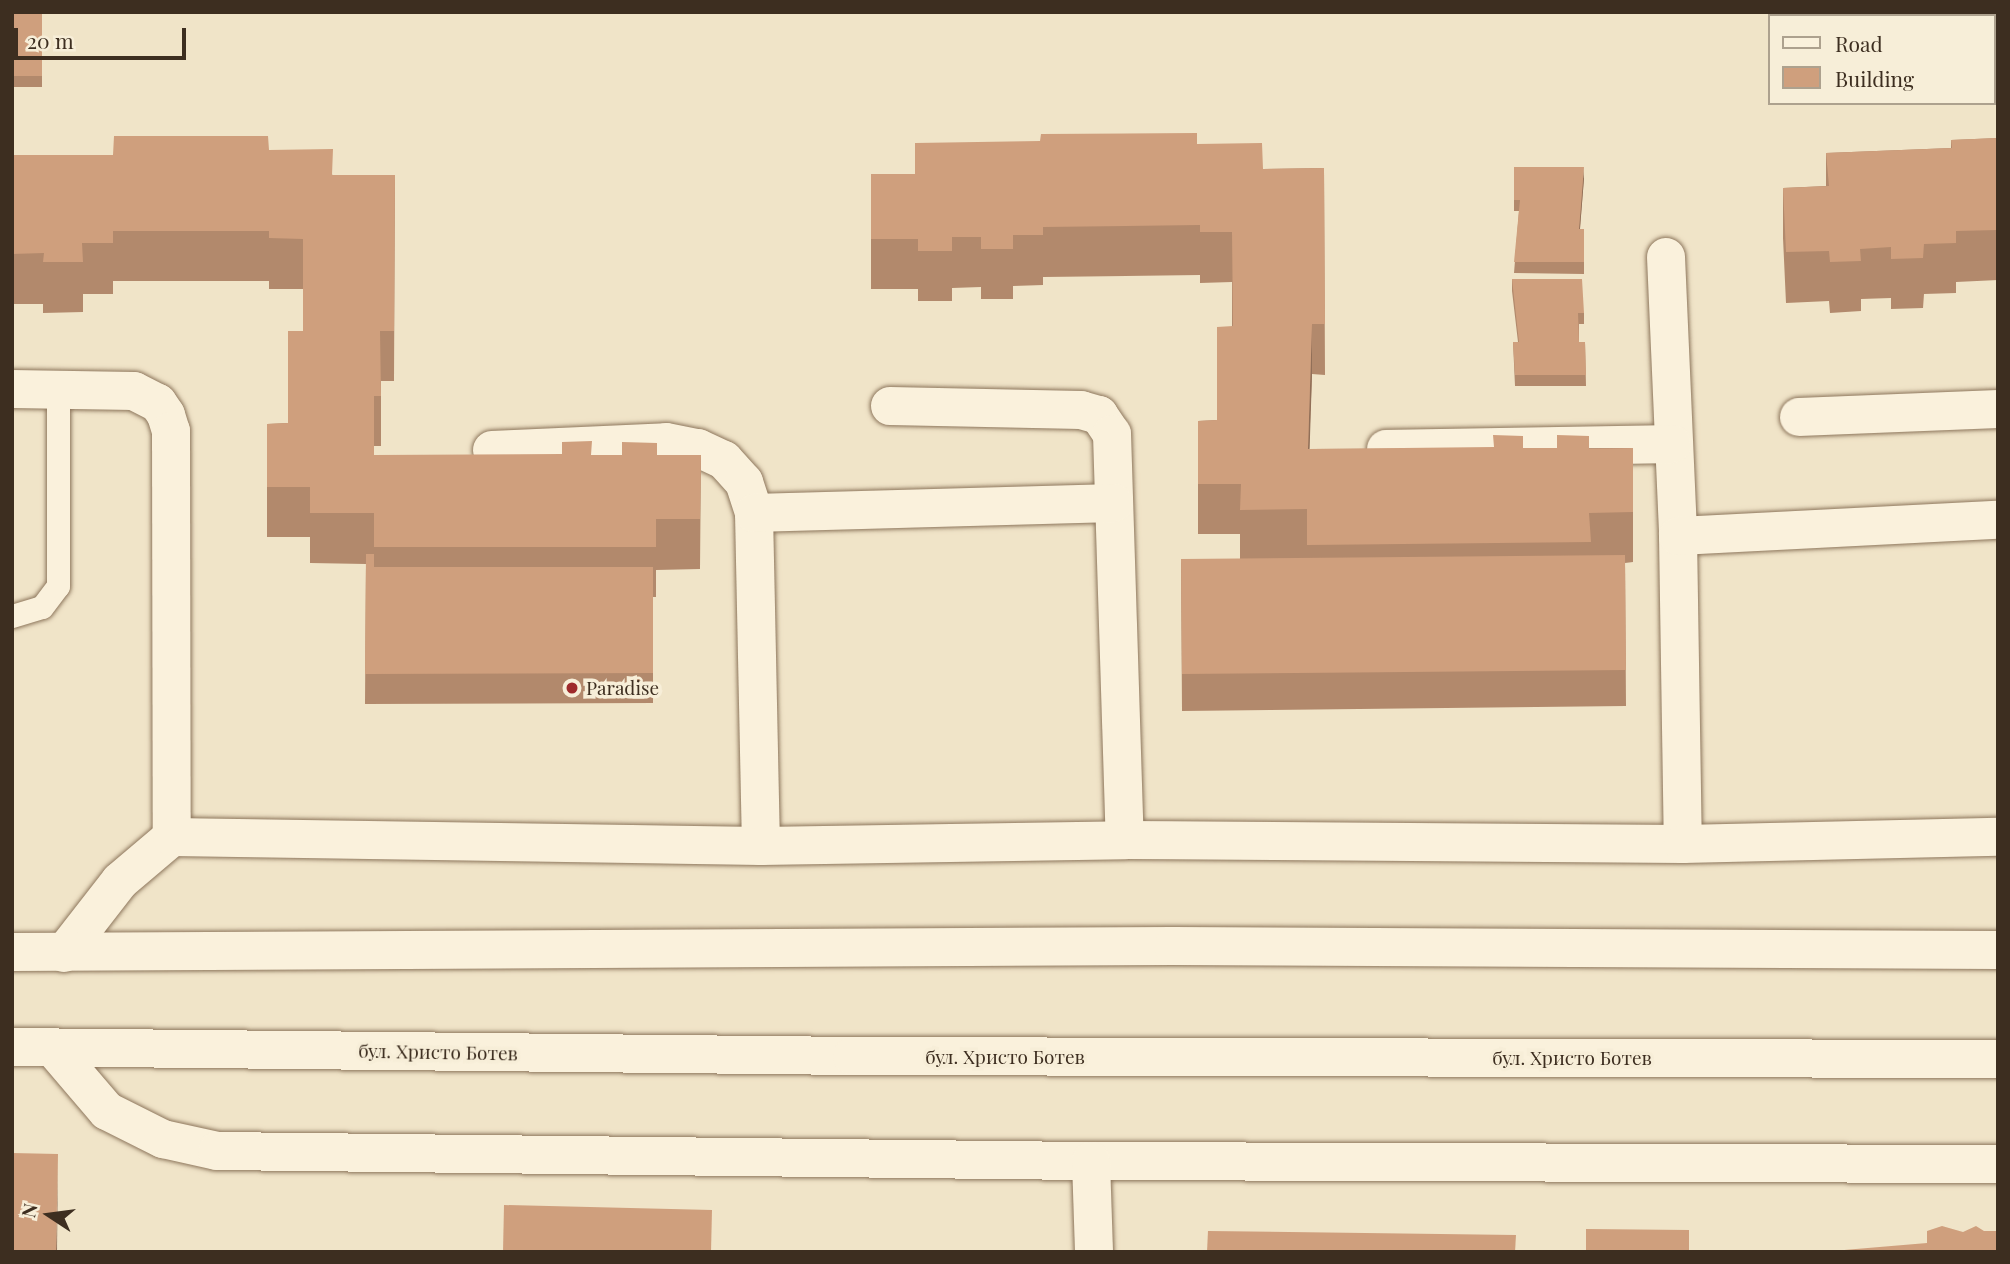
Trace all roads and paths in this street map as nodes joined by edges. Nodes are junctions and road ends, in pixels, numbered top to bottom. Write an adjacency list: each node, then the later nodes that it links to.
1 (1666, 257): 7 (street)
2 (12, 389): 3 (street)
3 (58, 389): 14 (lane); 15 (street)
4 (890, 406): 10 (street)
5 (1998, 409): 6 (street)
6 (1799, 417)
7 (1672, 444): 8 (street); 13 (street)
8 (1386, 449)
9 (492, 450): 11 (street)
10 (1114, 503): 11 (street); 17 (street)
11 (754, 513): 19 (street)
12 (1998, 520): 13 (street)
13 (1678, 536): 18 (street)
14 (12, 616)
15 (172, 837): 19 (street); 22 (street)
16 (1998, 837): 18 (street)
17 (1125, 840): 18 (street); 19 (street)
18 (1683, 844)
19 (761, 846)
20 (1998, 950): 22 (street)
21 (12, 952): 22 (street)
22 (64, 953)
23 (12, 1047): 24 (street, бул. Христо Ботев)
24 (53, 1048): 25 (street, бул. Христо Ботев); 26 (street)
25 (1998, 1059)
26 (1091, 1161): 27 (street); 28 (street)
27 (1998, 1164)
28 (1094, 1252)

